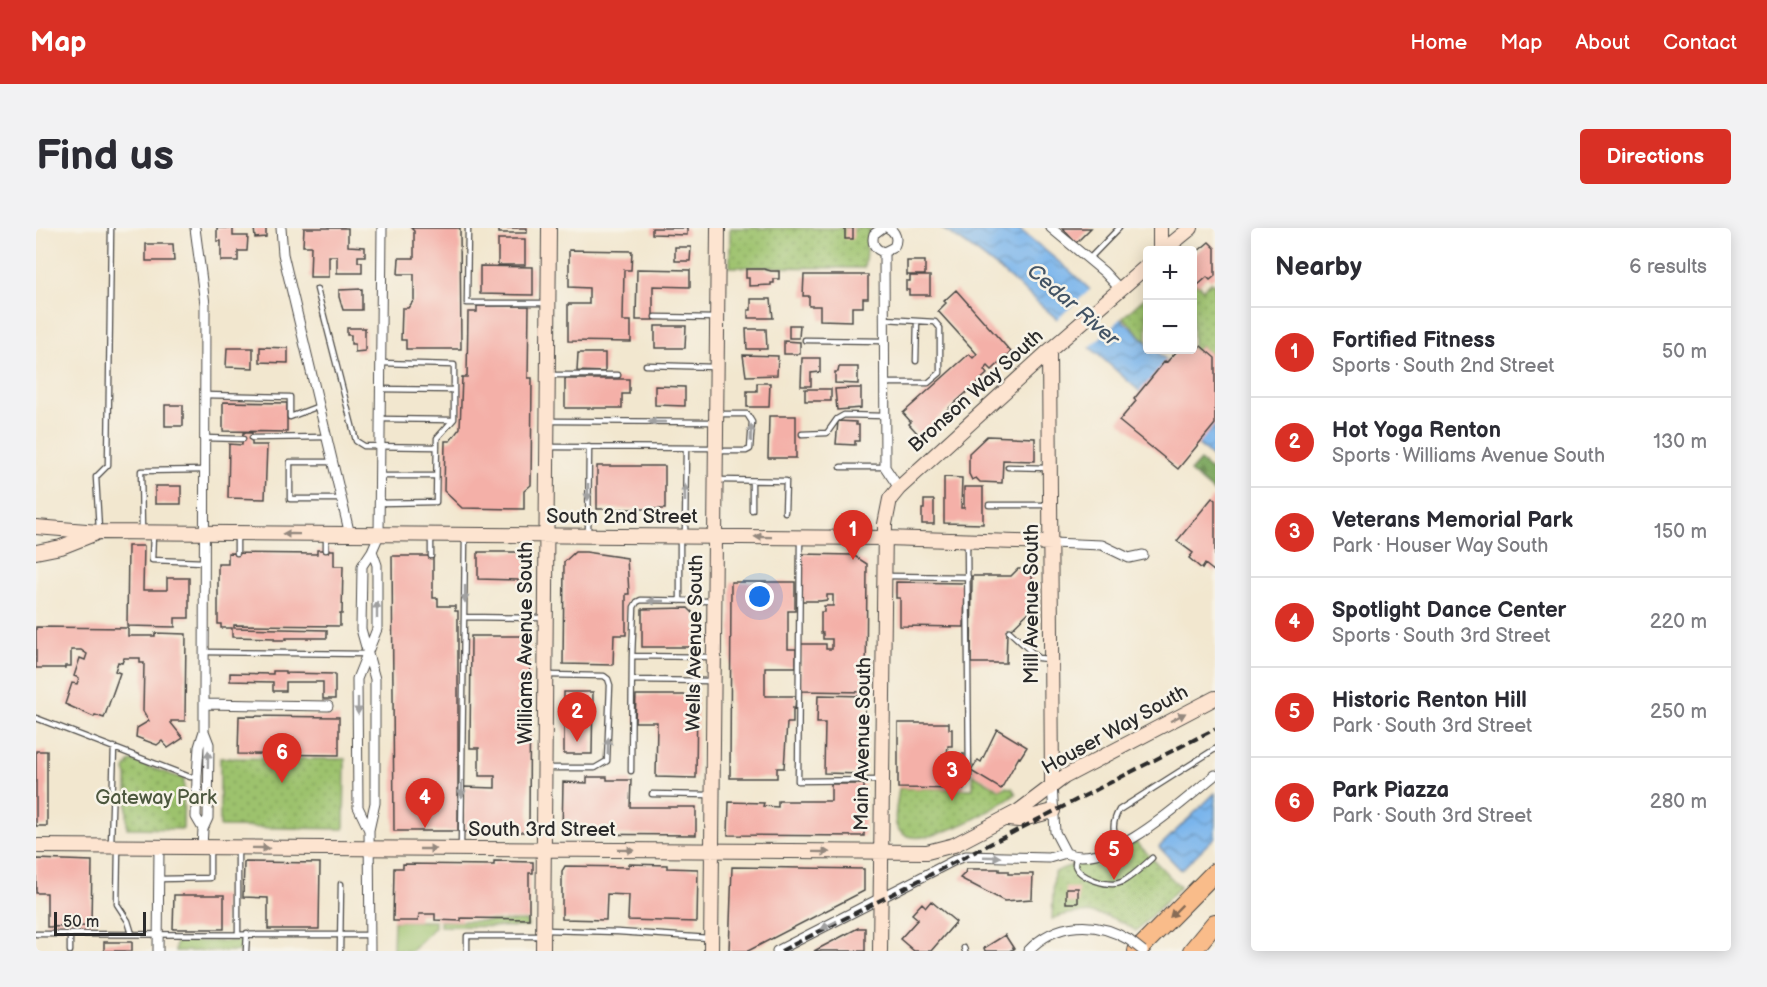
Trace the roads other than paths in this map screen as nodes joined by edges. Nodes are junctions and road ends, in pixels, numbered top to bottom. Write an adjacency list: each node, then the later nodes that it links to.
1 (111, 228): 75 (lane)
2 (195, 228): 39 (street)
3 (280, 228): 40 (street)
4 (382, 228): 31 (street)
5 (468, 228): 22 (lane)
6 (549, 228): 22 (main road, Williams Avenue South)
7 (718, 228): 24 (main road, Wells Avenue South)
8 (882, 228): 17 (street)
9 (888, 228): 17 (street)
10 (1051, 228): 18 (street)
11 (1119, 228): 18 (lane)
12 (1155, 228): 13 (lane)
13 (1160, 228): 15 (main road)
14 (1191, 228): 16 (main road)
15 (1162, 246)
16 (1167, 246)
17 (884, 252): 25 (street)
18 (1089, 259): 21 (street)
19 (1143, 269): 21 (main road, Bronson Way South)
20 (317, 289): 51 (lane)
21 (1120, 289): 29 (main road, Bronson Way South)
22 (548, 303): 34 (main road, Williams Avenue South)
23 (656, 317): 24 (lane)
24 (717, 318): 33 (main road, Wells Avenue South)
25 (884, 319): 26 (lane); 28 (street)
26 (916, 321): 30 (lane); 36 (lane)
27 (805, 340): 28 (lane)
28 (885, 342): 36 (street)
29 (1050, 350): 61 (main road, Mill Avenue South); 67 (main road, Bronson Way South)
30 (916, 361)
31 (381, 363): 37 (street); 38 (lane)
32 (646, 365): 33 (lane)
33 (717, 367): 42 (main road, Wells Avenue South)
34 (548, 375): 35 (lane); 45 (main road, Williams Avenue South)
35 (618, 375)
36 (885, 383): 41 (street)
37 (380, 389): 38 (lane); 43 (street)
38 (454, 390): 44 (lane)
39 (204, 395): 40 (lane); 48 (street)
40 (319, 406): 47 (street)
41 (885, 416): 46 (lane); 59 (street)
42 (716, 418): 45 (lane, one-way to 45); 56 (main road, Wells Avenue South); 56 (lane, one-way to 42)
43 (380, 419): 44 (lane); 51 (street)
44 (453, 420): 52 (lane)
45 (548, 421): 53 (main road, Williams Avenue South)
46 (802, 434)
47 (327, 437): 50 (lane); 57 (street)
48 (204, 438): 49 (lane); 62 (street)
49 (243, 438)
50 (252, 438)
51 (380, 447): 52 (lane); 63 (street)
52 (437, 447): 64 (lane)
53 (547, 447): 54 (lane); 84 (main road, Williams Avenue South)
54 (589, 447): 55 (lane); 85 (lane, one-way to 85)
55 (686, 448): 56 (lane); 86 (lane, one-way to 55)
56 (716, 449): 65 (main road, Wells Avenue South)
57 (333, 462): 68 (street); 68 (lane)
58 (841, 467): 59 (lane)
59 (885, 467): 67 (street)
60 (1008, 467): 61 (lane)
61 (1050, 468): 71 (main road, Mill Avenue South)
62 (204, 470): 76 (lane); 77 (street)
63 (379, 476): 64 (lane); 69 (street)
64 (436, 476): 69 (lane)
65 (716, 480): 66 (lane); 87 (main road, Wells Avenue South)
66 (752, 481): 72 (lane); 73 (lane)
67 (899, 488): 89 (main road, Bronson Way South)
68 (341, 499): 80 (street)
69 (379, 503): 81 (street)
70 (988, 505): 71 (lane)
71 (1050, 505): 91 (main road, Mill Avenue South)
72 (752, 510)
73 (785, 512)
74 (36, 527): 75 (main road, South 2nd Street)
75 (99, 532): 76 (main road, South 2nd Street); 94 (main road, South 2nd Street)
76 (148, 532): 77 (main road, South 2nd Street); 98 (lane)
77 (204, 533): 78 (main road, South 2nd Street); 98 (street)
78 (237, 533): 79 (main road, South 2nd Street, one-way to 78); 95 (lane)
79 (326, 534): 80 (main road, South 2nd Street); 92 (lane)
80 (350, 535): 81 (main road, South 2nd Street)
81 (379, 535): 82 (main road, South 2nd Street); 93 (street)
82 (431, 536): 83 (main road, South 2nd Street); 97 (lane)
83 (465, 536): 84 (main road, South 2nd Street); 103 (lane, one-way to 103)
84 (547, 536): 85 (main road, South 2nd Street); 104 (main road, Williams Avenue South)
85 (588, 536): 86 (main road, South 2nd Street)
86 (683, 537): 87 (main road, South 2nd Street); 101 (lane)
87 (715, 537): 88 (main road, South 2nd Street, one-way to 87); 102 (main road, Wells Avenue South)
88 (801, 538): 89 (main road, South 2nd Street); 126 (lane)
89 (885, 538): 90 (main road, South 2nd Street); 99 (main road, Main Avenue South)
90 (967, 540): 91 (main road, South 2nd Street); 100 (lane)
91 (1051, 543): 96 (street, South 2nd Street); 110 (main road, Mill Avenue South)
92 (326, 550)
93 (372, 551): 107 (street, one-way to 93); 107 (street)
94 (36, 552)
95 (237, 554)
96 (1143, 555)
97 (431, 556)
98 (204, 562): 106 (street)
99 (884, 576): 100 (lane); 126 (main road, Main Avenue South)
100 (968, 577): 125 (lane)
101 (680, 601): 102 (lane); 108 (lane, one-way to 108)
102 (715, 601): 109 (main road, Wells Avenue South)
103 (465, 617): 104 (lane); 141 (lane, one-way to 141)
104 (546, 618): 111 (main road, Williams Avenue South)
105 (1009, 632): 110 (lane)
106 (204, 652): 107 (lane); 115 (street)
107 (368, 654): 133 (street); 133 (street, one-way to 133)
108 (632, 656): 109 (lane); 112 (lane)
109 (714, 657): 113 (main road, Wells Avenue South)
110 (1052, 659): 127 (main road, Mill Avenue South)
111 (546, 675): 121 (main road, Williams Avenue South); 121 (lane, one-way to 111)
112 (632, 680): 113 (lane); 122 (lane)
113 (714, 681): 129 (main road, Wells Avenue South)
114 (1215, 698): 127 (main road, Houser Way South, one-way to 114)
115 (204, 704): 116 (street); 118 (street)
116 (328, 706)
117 (36, 718): 119 (lane)
118 (204, 731): 124 (street); 132 (street, one-way to 118)
119 (114, 747): 124 (lane); 135 (lane)
120 (1215, 749): 136 (lane)
121 (545, 768): 142 (main road, Williams Avenue South)
122 (631, 771)
123 (1215, 775): 136 (street)
124 (196, 776): 132 (street)
125 (969, 779)
126 (882, 780): 145 (main road, Main Avenue South)
127 (1052, 784): 130 (street, Mill Avenue South); 131 (main road, Houser Way South)
128 (652, 794): 129 (lane)
129 (712, 795): 144 (main road, Wells Avenue South)
130 (1053, 811): 131 (main road); 146 (street, Mill Avenue South)
131 (1004, 819): 143 (main road, Houser Way South)
132 (202, 829): 138 (street)
133 (369, 830): 140 (street)
134 (36, 846): 135 (main road, South 3rd Street)
135 (114, 846): 137 (main road, South 3rd Street); 158 (lane)
136 (1119, 846): 146 (street)
137 (159, 847): 138 (main road, South 3rd Street); 149 (street)
138 (206, 847): 139 (main road, South 3rd Street); 149 (lane)
139 (238, 847): 140 (main road, South 3rd Street, one-way to 140); 153 (lane)
140 (370, 849): 141 (main road, South 3rd Street, one-way to 141); 160 (street)
141 (461, 849): 142 (main road, South 3rd Street)
142 (544, 850): 144 (main road, South 3rd Street, one-way to 144); 155 (main road, Williams Avenue South)
143 (940, 850): 145 (main road, South 3rd Street)
144 (712, 851): 145 (main road, South 3rd Street, one-way to 145); 162 (main road, Wells Avenue South)
145 (881, 852): 151 (main road, Main Avenue South)
146 (1071, 854): 147 (lane); 151 (street, one-way to 146)
147 (1152, 858)
148 (1215, 872): 163 (highway, one-way to 163)
149 (158, 879): 159 (street)
150 (341, 884): 161 (lane)
151 (880, 898): 164 (street, one-way to 164); 173 (main road, Main Avenue South)
152 (1214, 925): 176 (highway)
153 (238, 933): 154 (lane); 159 (lane)
154 (247, 933): 161 (lane); 167 (lane)
155 (544, 933): 162 (lane); 170 (lane); 171 (main road, Williams Avenue South)
156 (36, 934): 157 (lane)
157 (70, 934): 158 (lane); 165 (lane)
158 (132, 934): 159 (lane)
159 (158, 934): 166 (street)
160 (370, 934): 161 (lane); 169 (street)
161 (340, 935): 168 (lane)
162 (711, 945)
163 (1133, 945): 174 (street); 175 (street, bridge)
164 (788, 948): 172 (street)
165 (70, 951)
166 (158, 951)
167 (246, 951)
168 (340, 951)
169 (370, 951)
170 (467, 951)
171 (543, 951)
172 (777, 951)
173 (880, 951)
174 (1028, 951)
175 (1143, 951)
176 (1192, 951)

